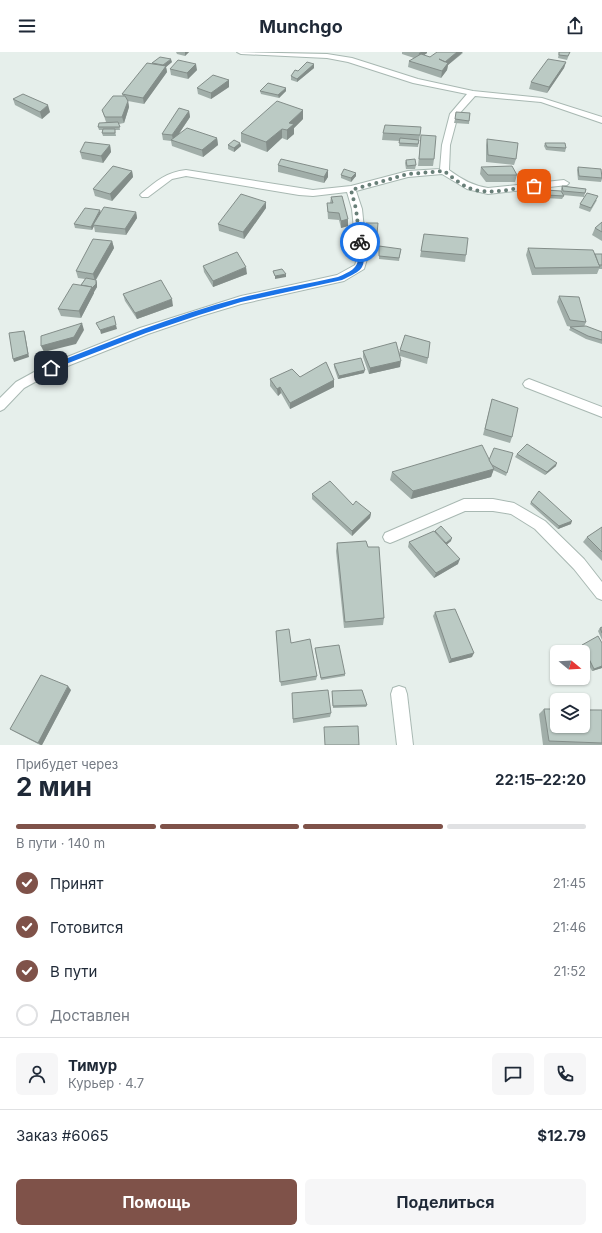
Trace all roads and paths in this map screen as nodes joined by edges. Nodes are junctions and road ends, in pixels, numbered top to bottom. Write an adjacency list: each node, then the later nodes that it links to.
1 (241, 52): 2 (street)
2 (473, 93): 3 (street); 4 (street)
3 (602, 120)
4 (444, 171): 5 (street); 6 (street)
5 (564, 183)
6 (351, 190): 7 (street); 9 (street)
7 (145, 195)
8 (529, 384): 10 (street)
9 (0, 406)
10 (602, 412)
11 (390, 537): 12 (street)
12 (602, 593)
13 (398, 694): 14 (street)
14 (405, 745)

